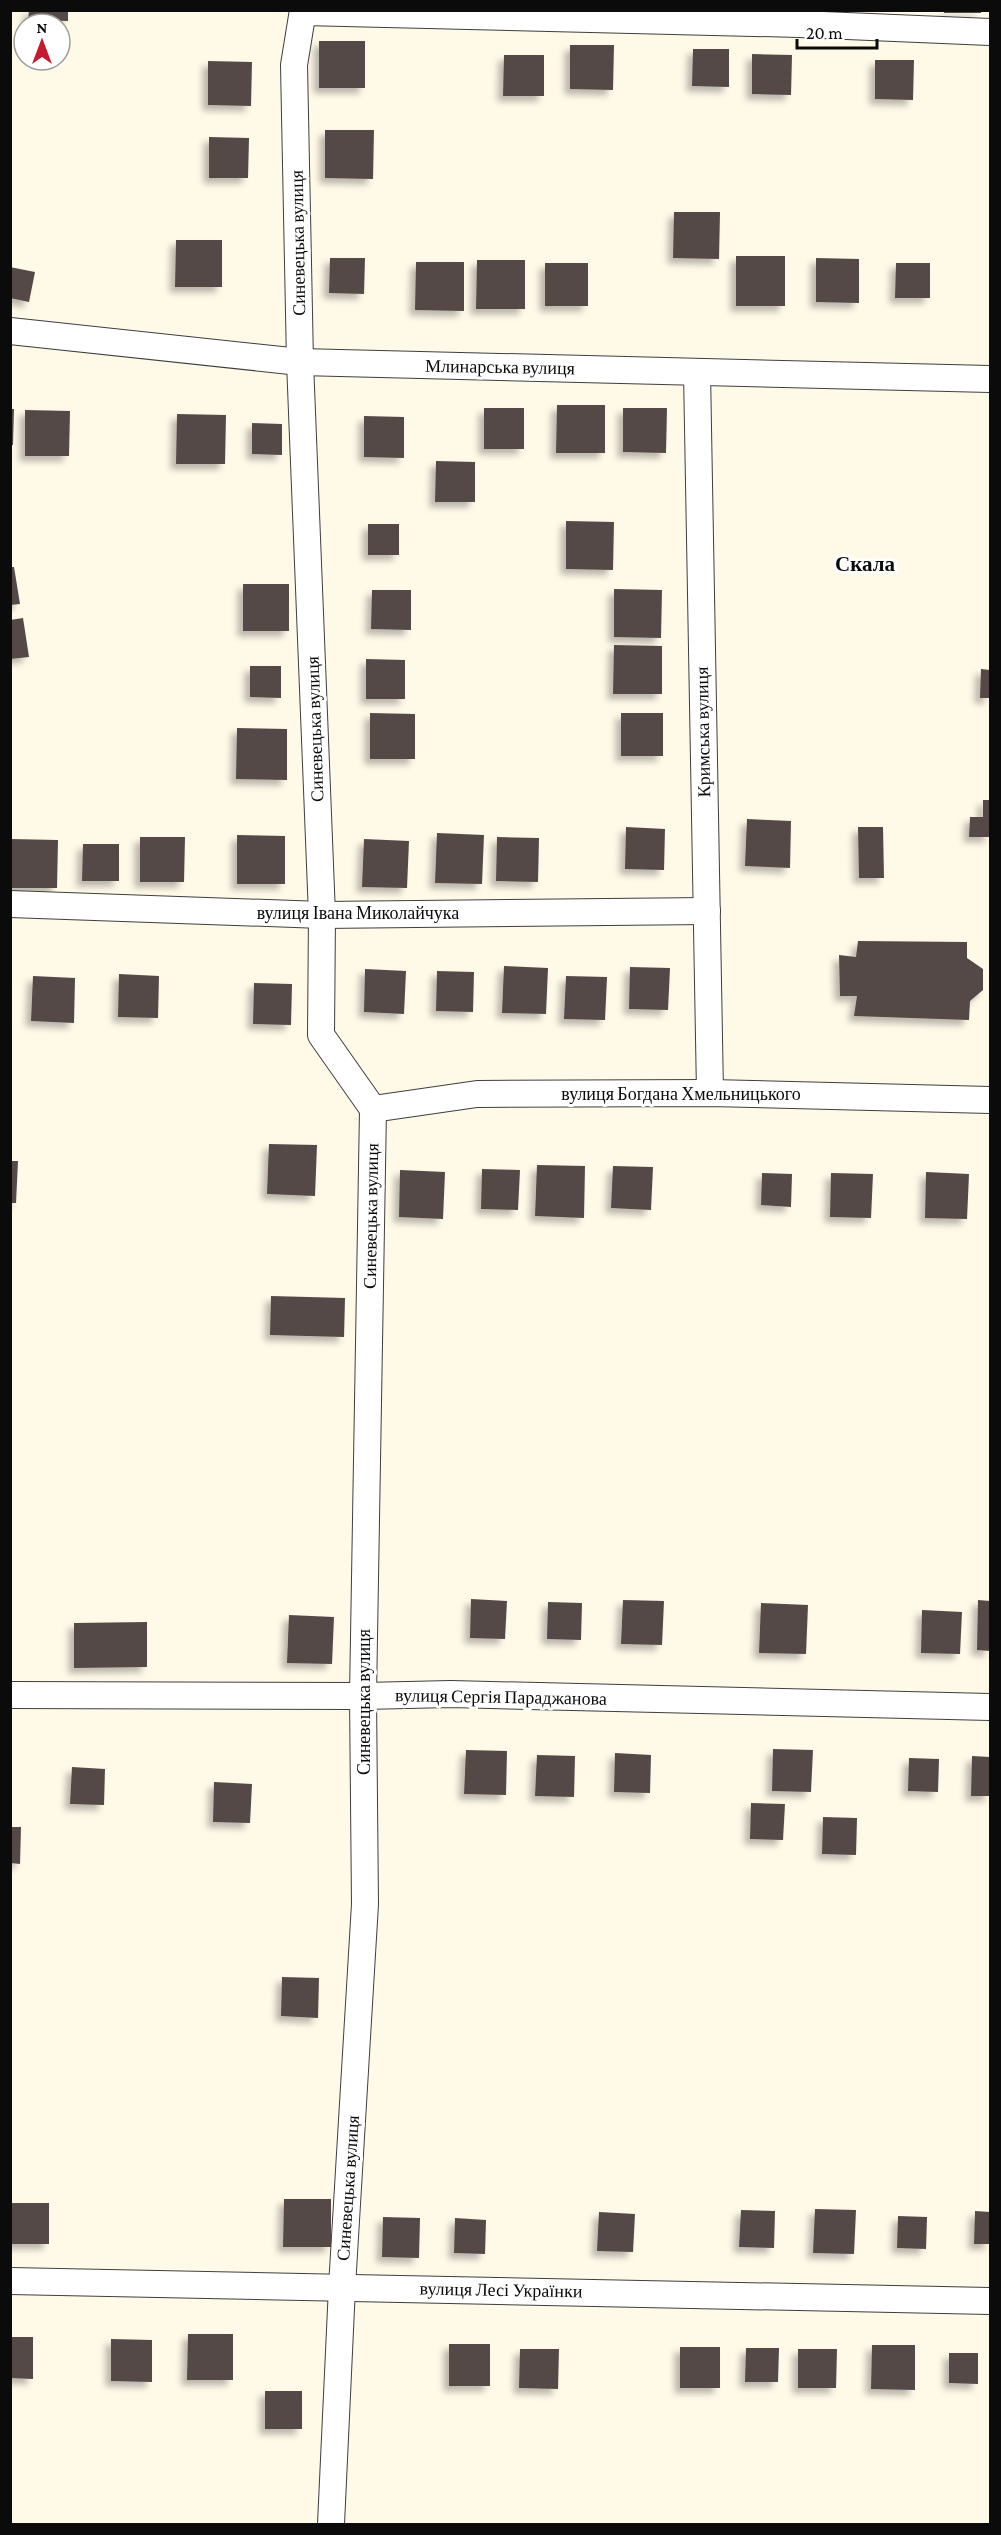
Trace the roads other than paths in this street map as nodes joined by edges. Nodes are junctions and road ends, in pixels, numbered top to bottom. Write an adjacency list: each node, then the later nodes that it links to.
1 (303, 11): 2 (street); 4 (street, Синевецька вулиця)
2 (990, 32)
3 (10, 330): 4 (street, Млинарська вулиця)
4 (300, 362): 5 (street, Млинарська вулиця); 9 (street, Синевецька вулиця)
5 (697, 372): 6 (street, Млинарська вулиця); 8 (street, Кримська вулиця)
6 (990, 379)
7 (10, 904): 9 (street, вулиця Івана Миколайчука)
8 (707, 911): 9 (street, вулиця Івана Миколайчука); 10 (street, Кримська вулиця)
9 (322, 915): 12 (street, Синевецька вулиця)
10 (710, 1093): 11 (street, вулиця Богдана Хмельницького); 12 (street, вулиця Богдана Хмельницького)
11 (990, 1100)
12 (373, 1109): 14 (street, Синевецька вулиця)
13 (10, 1695): 14 (street, вулиця Сергія Параджанова)
14 (363, 1696): 15 (street, вулиця Сергія Параджанова); 17 (street, Синевецька вулиця)
15 (990, 1707)
16 (10, 2281): 17 (street, вулиця Лесі Українки)
17 (342, 2287): 18 (street, вулиця Лесі Українки); 19 (street, Синевецька вулиця)
18 (990, 2301)
19 (331, 2524)

